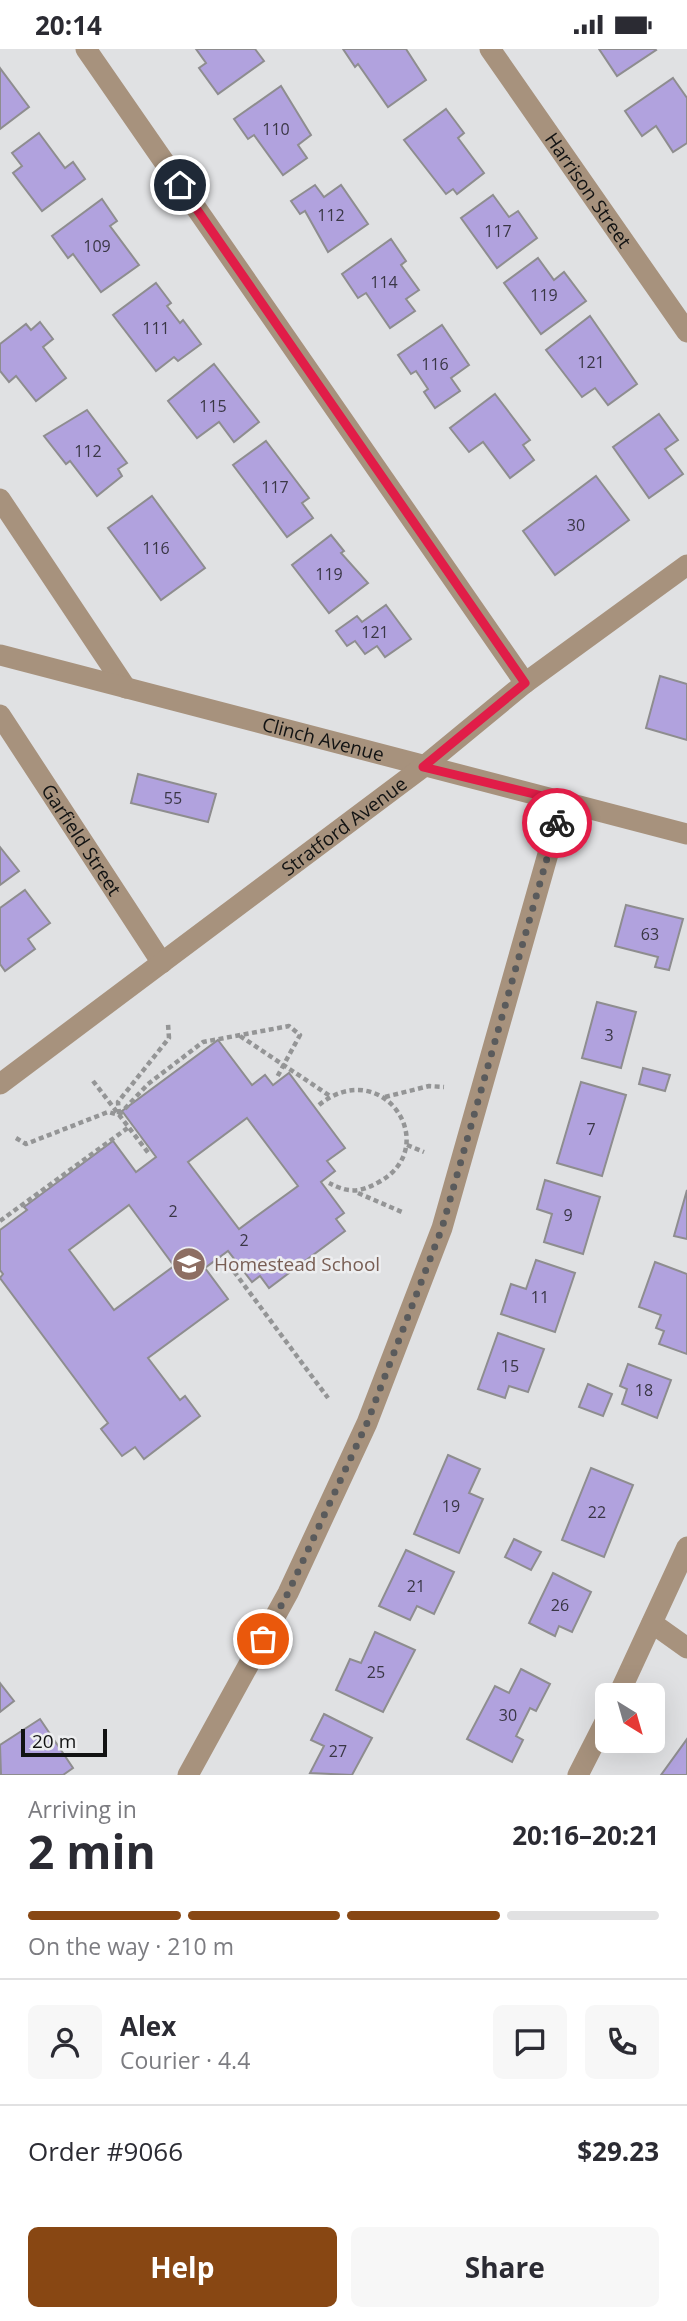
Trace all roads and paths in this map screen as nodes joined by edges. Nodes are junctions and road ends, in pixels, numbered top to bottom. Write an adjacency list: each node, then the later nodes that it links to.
1 (86, 49): 7 (street)
2 (490, 49): 3 (street, Harrison Street)
3 (687, 332)
4 (0, 499): 8 (street)
5 (687, 565): 7 (street, Stratford Avenue)
6 (0, 655): 8 (street, Clinch Avenue)
7 (525, 683): 10 (street, Stratford Avenue)
8 (126, 688): 10 (street, Clinch Avenue)
9 (0, 715): 13 (street, Garfield Street)
10 (423, 767): 11 (street, Clinch Avenue); 13 (street, Stratford Avenue)
11 (563, 801): 12 (street, Clinch Avenue); 41 (street)
12 (687, 834)
13 (162, 963): 19 (street, Stratford Avenue)
14 (168, 1024): 24 (path)
15 (239, 1035): 16 (path); 16 (path); 24 (path)
16 (284, 1068): 17 (path); 21 (path)
17 (276, 1079)
18 (93, 1081): 24 (path)
19 (0, 1084)
20 (444, 1087): 22 (path)
21 (330, 1096): 22 (path); 23 (path)
22 (384, 1098): 27 (path)
23 (319, 1105)
24 (119, 1115): 25 (path); 26 (path)
25 (129, 1127): 29 (path); 33 (path)
26 (16, 1138)
27 (407, 1145): 28 (path); 31 (path)
28 (424, 1152)
29 (150, 1154)
30 (329, 1183): 31 (path)
31 (358, 1192): 32 (path)
32 (402, 1212)
33 (0, 1221)
34 (223, 1258): 35 (path)
35 (328, 1398)
36 (687, 1547): 37 (street)
37 (652, 1623): 38 (street); 39 (street)
38 (687, 1648)
39 (624, 1683)
40 (595, 1741): 42 (street)
41 (188, 1775)
42 (578, 1775)

